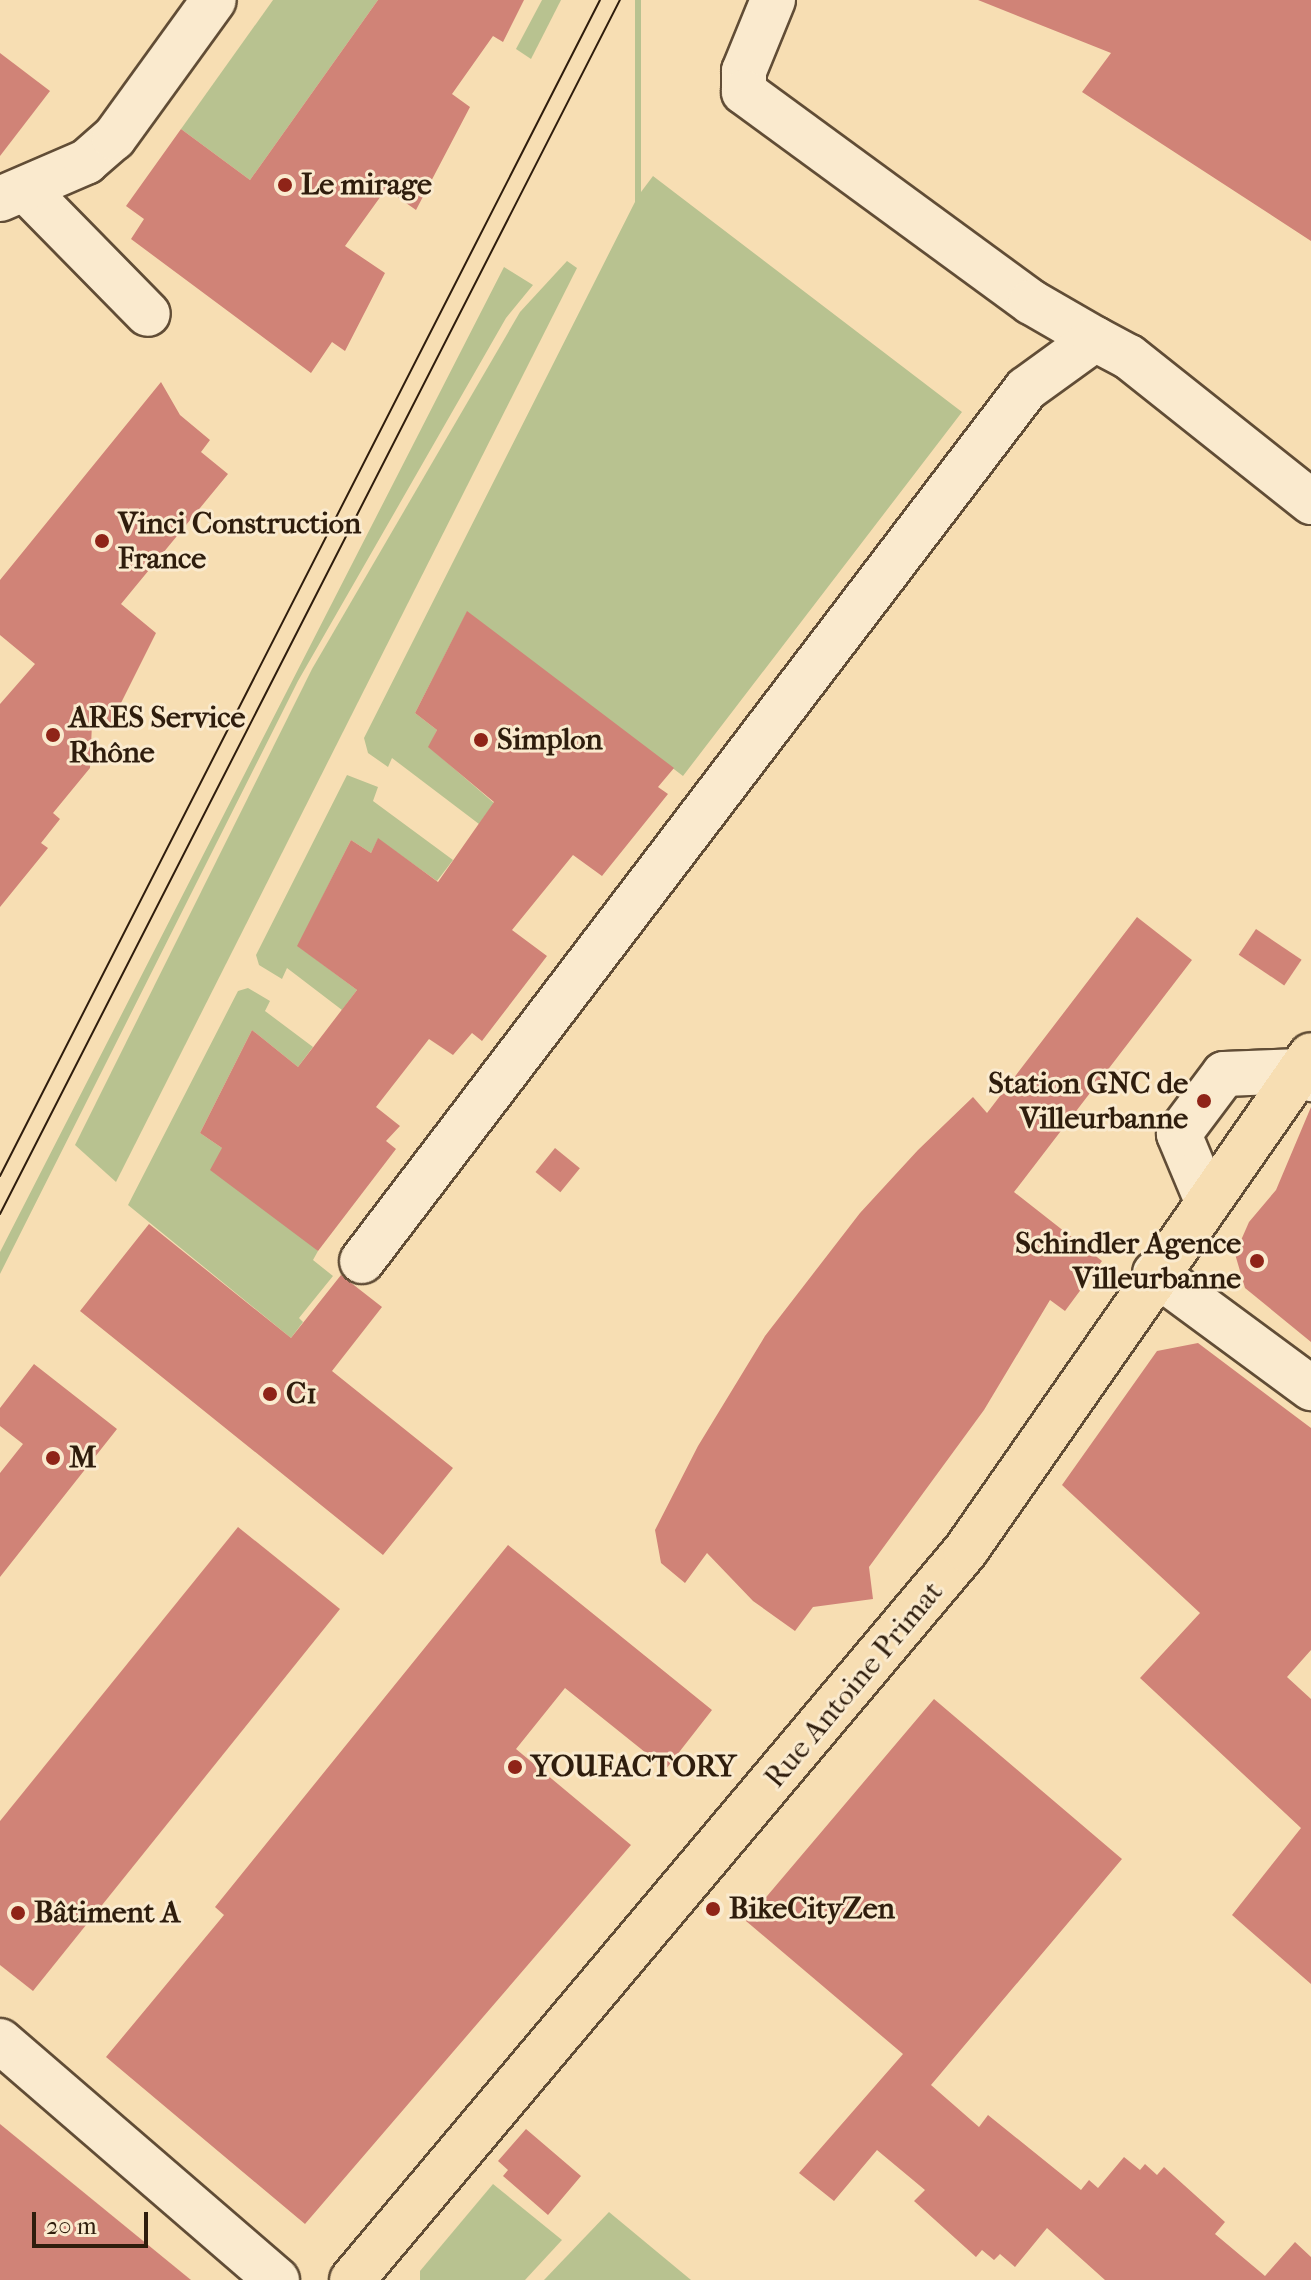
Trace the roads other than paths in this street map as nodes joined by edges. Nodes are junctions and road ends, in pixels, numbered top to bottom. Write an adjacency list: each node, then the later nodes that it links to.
1 (214, 0): 3 (street)
2 (773, 0): 5 (street)
3 (12, 194): 4 (street)
4 (148, 314)
5 (1095, 339): 6 (street); 9 (street)
6 (1311, 502)
7 (1307, 1068): 8 (main road, Rue Antoine Primat); 8 (street)
8 (1207, 1201): 10 (main road, Rue Antoine Primat)
9 (362, 1261)
10 (1155, 1273): 11 (street); 14 (main road, Rue Antoine Primat)
11 (1311, 1388)
12 (0, 2041): 13 (street)
13 (273, 2279)
14 (352, 2280)

